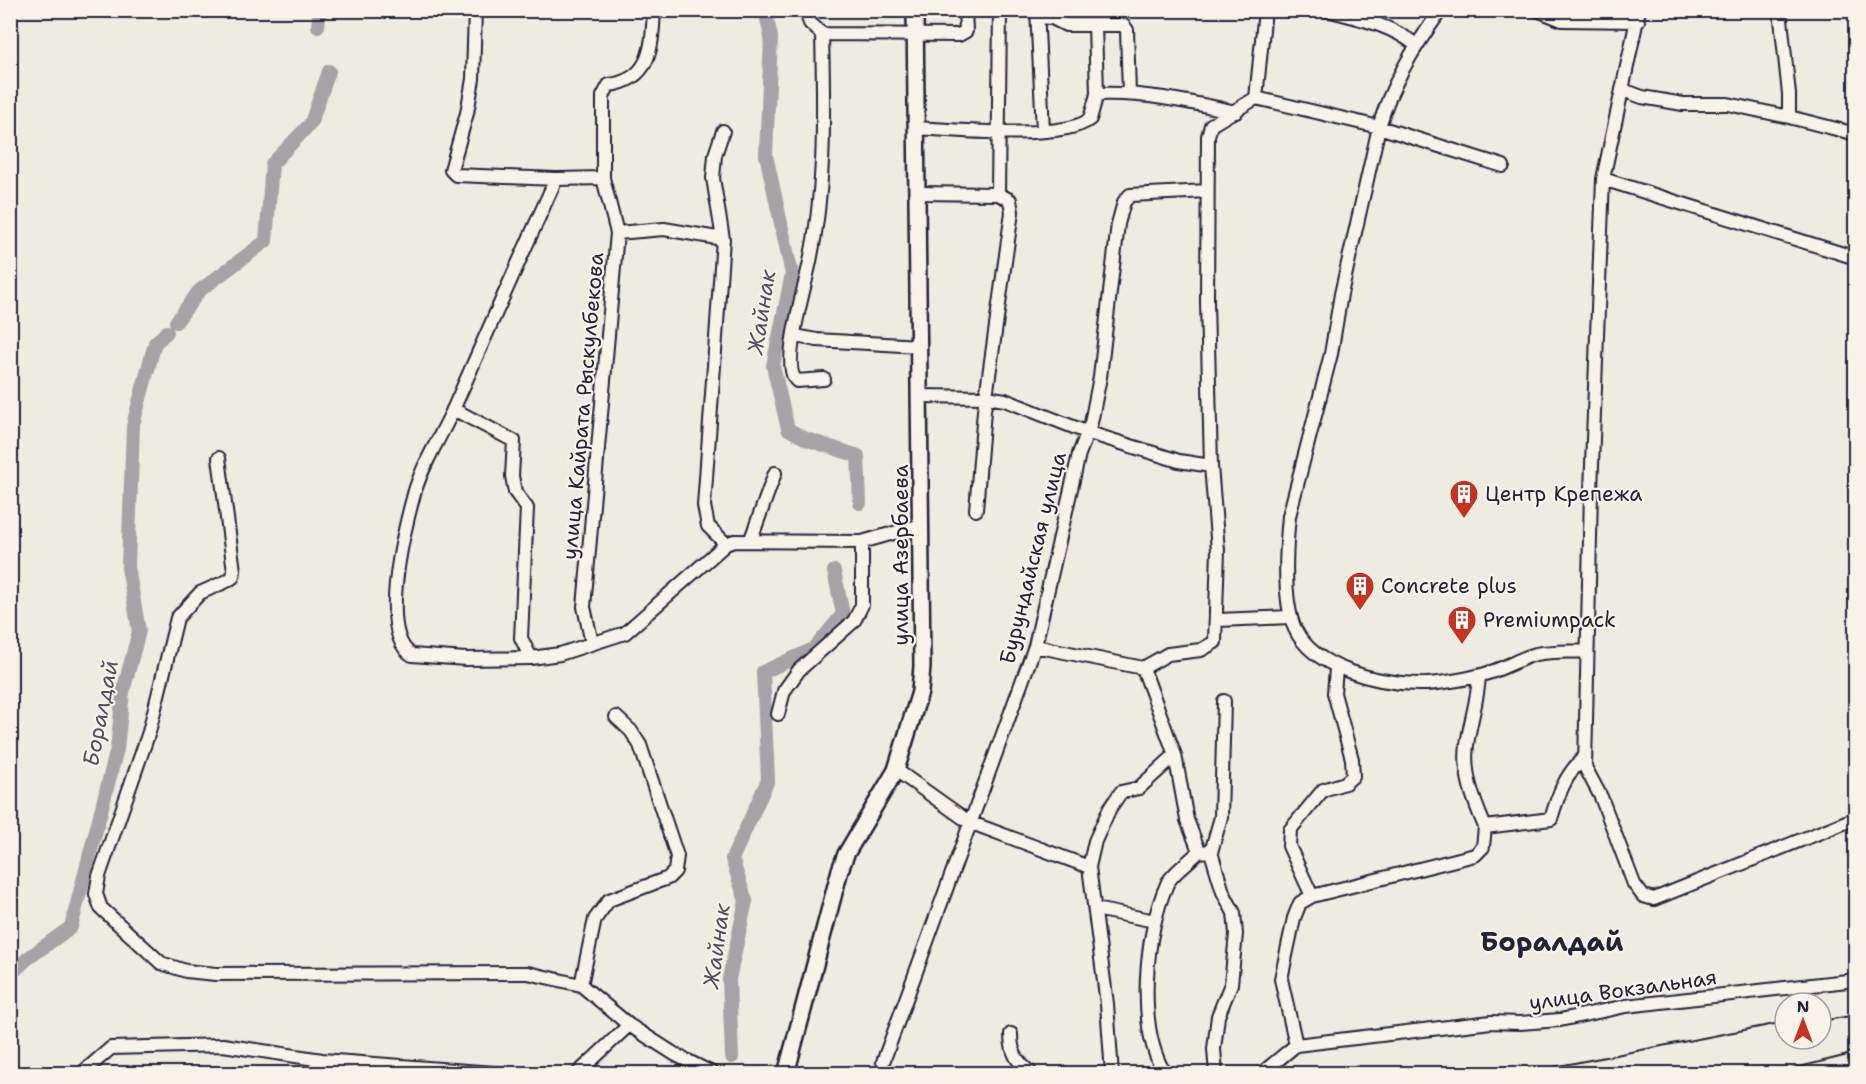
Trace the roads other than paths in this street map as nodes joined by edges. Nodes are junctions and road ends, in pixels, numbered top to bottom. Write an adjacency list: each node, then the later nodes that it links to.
1 (475, 10): 32 (street)
2 (654, 10): 31 (street)
3 (805, 10): 15 (street)
4 (915, 10): 16 (main road, улица Азербаева)
5 (965, 10): 16 (street)
6 (1000, 10): 28 (street)
7 (1265, 10): 21 (street)
8 (1327, 10): 17 (street)
9 (1441, 10): 17 (street)
10 (1537, 10): 13 (street)
11 (1780, 10): 23 (street)
12 (1037, 14): 14 (street); 26 (street)
13 (1639, 16): 18 (street)
14 (1095, 25): 19 (street); 20 (street)
15 (822, 33): 16 (street); 40 (street)
16 (915, 36): 25 (main road, улица Азербаева)
17 (1416, 45): 24 (street)
18 (1623, 90): 23 (street); 33 (street)
19 (1129, 93): 20 (street); 22 (street)
20 (1097, 94): 26 (street)
21 (1256, 98): 22 (street); 24 (street)
22 (1236, 112): 34 (street)
23 (1789, 117): 29 (street)
24 (1379, 127): 30 (street); 57 (street)
25 (917, 128): 28 (street); 35 (main road, улица Азербаева)
26 (1043, 130): 28 (street)
27 (723, 131): 38 (street)
28 (999, 133): 36 (street)
29 (1856, 134)
30 (1503, 166)
31 (603, 178): 32 (street); 37 (street)
32 (556, 179): 45 (street)
33 (1603, 179): 39 (street); 61 (street)
34 (1207, 191): 46 (street, Бурундайская улица); 49 (street)
35 (918, 193): 36 (street); 41 (main road, улица Азербаева)
36 (998, 194): 44 (street)
37 (617, 233): 38 (street, улица Кайрата Рыскулбекова); 59 (street, улица Кайрата Рыскулбекова)
38 (723, 239): 56 (street)
39 (1856, 258)
40 (795, 336): 41 (street); 42 (street)
41 (918, 346): 43 (main road, улица Азербаева)
42 (824, 379)
43 (920, 396): 44 (street); 53 (main road, улица Азербаева)
44 (987, 397): 46 (street); 52 (street)
45 (453, 409): 62 (street); 62 (street)
46 (1086, 432): 49 (street); 60 (street, Бурундайская улица)
47 (1856, 438): 51 (street)
48 (219, 458): 81 (street)
49 (1211, 466): 58 (street)
50 (776, 473): 54 (street)
51 (1856, 504)
52 (976, 510)
53 (922, 525): 55 (street); 71 (main road, улица Азербаева)
54 (751, 539): 55 (street); 56 (street)
55 (861, 542): 67 (street)
56 (726, 544): 59 (street)
57 (1290, 617): 58 (street); 64 (street)
58 (1218, 620): 63 (street)
59 (592, 643): 62 (street)
60 (1035, 646): 63 (street); 73 (street, Бурундайская улица)
61 (1586, 651): 65 (street); 70 (street)
62 (531, 658)
63 (1143, 668): 69 (street)
64 (1336, 669): 65 (street); 77 (street)
65 (1479, 676): 74 (street)
66 (1224, 701): 75 (street)
67 (778, 714)
68 (616, 717): 81 (street)
69 (1175, 756): 75 (street); 76 (street)
70 (1584, 757): 72 (street); 74 (street)
71 (896, 770): 73 (street); 90 (main road, улица Азербаева)
72 (1856, 818)
73 (969, 822): 76 (street); 85 (street, Бурундайская улица)
74 (1485, 827): 77 (street)
75 (1205, 852): 79 (street); 94 (street)
76 (1089, 867): 78 (street)
77 (1312, 896): 84 (street)
78 (1095, 909): 79 (street); 92 (street)
79 (1155, 921): 93 (street)
80 (1856, 980): 84 (street, улица Вокзальная)
81 (581, 985): 82 (street)
82 (629, 1025): 86 (street); 89 (street)
83 (1011, 1034): 91 (street)
84 (1296, 1045): 95 (street)
85 (883, 1062)
86 (580, 1073)
87 (81, 1074): 88 (street)
88 (507, 1074)
89 (714, 1074)
90 (786, 1074)
91 (1032, 1074)
92 (1112, 1074)
93 (1164, 1074)
94 (1216, 1074)
95 (1261, 1074)

